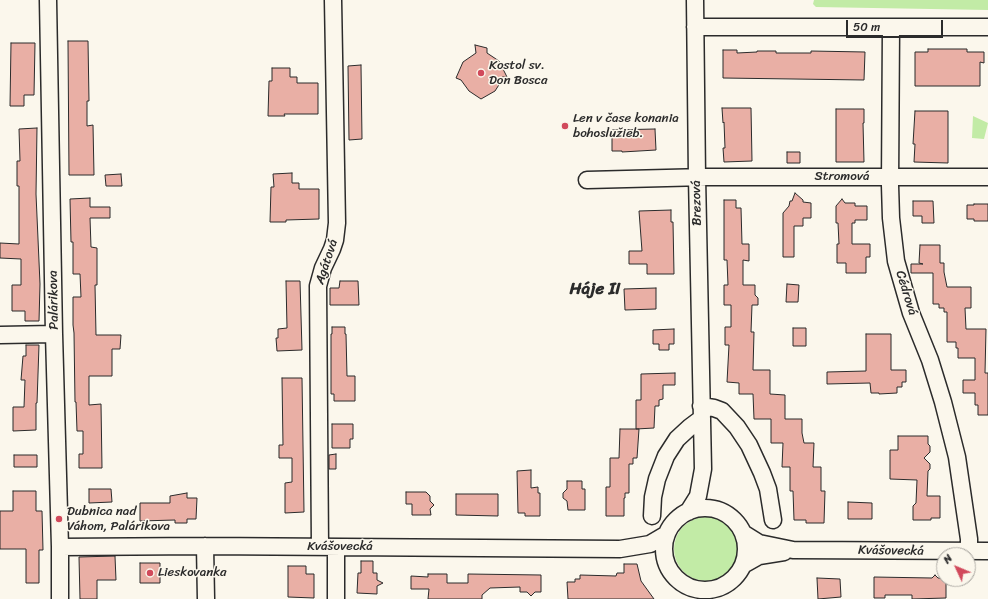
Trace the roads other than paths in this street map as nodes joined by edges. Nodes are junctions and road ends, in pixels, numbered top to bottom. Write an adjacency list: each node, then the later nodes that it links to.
1 (48, 0): 11 (street, Palárikova)
2 (333, 0): 23 (street, Agátová)
3 (695, 0): 4 (street, Brezová)
4 (695, 27): 5 (street); 7 (street, Brezová)
5 (891, 27): 6 (street); 8 (street, Cédrová)
6 (988, 27)
7 (697, 177): 8 (street, Stromová); 10 (street, Stromová); 13 (street, Brezová)
8 (889, 177): 9 (street, Stromová); 25 (street, Cédrová)
9 (988, 177)
10 (587, 180)
11 (54, 334): 12 (street); 22 (street, Palárikova)
12 (0, 335)
13 (702, 412): 14 (street, Brezová); 17 (street); 18 (street)
14 (703, 469): 15 (street, Brezová); 16 (street, Brezová)
15 (720, 510): 16 (street); 19 (street)
16 (688, 512): 20 (street)
17 (652, 516)
18 (773, 520)
19 (743, 533): 27 (street, Kvášovecká); 32 (street)
20 (667, 534): 26 (street, Kvášovecká); 31 (street)
21 (205, 546): 22 (street, Kvášovecká); 23 (street, Kvášovecká); 36 (street)
22 (60, 547): 35 (street, Palárikova)
23 (320, 547): 24 (street, Kvášovecká)
24 (336, 547): 26 (street, Kvášovecká); 37 (street)
25 (969, 547)
26 (620, 549): 31 (street, Kvášovecká)
27 (793, 550): 29 (street, Kvášovecká); 32 (street, Kvášovecká)
28 (988, 551): 30 (street, Kvášovecká)
29 (936, 552)
30 (976, 552)
31 (666, 562): 34 (street)
32 (743, 565): 33 (street)
33 (717, 593): 34 (street)
34 (696, 594)
35 (60, 599)
36 (206, 599)
37 (336, 599)

